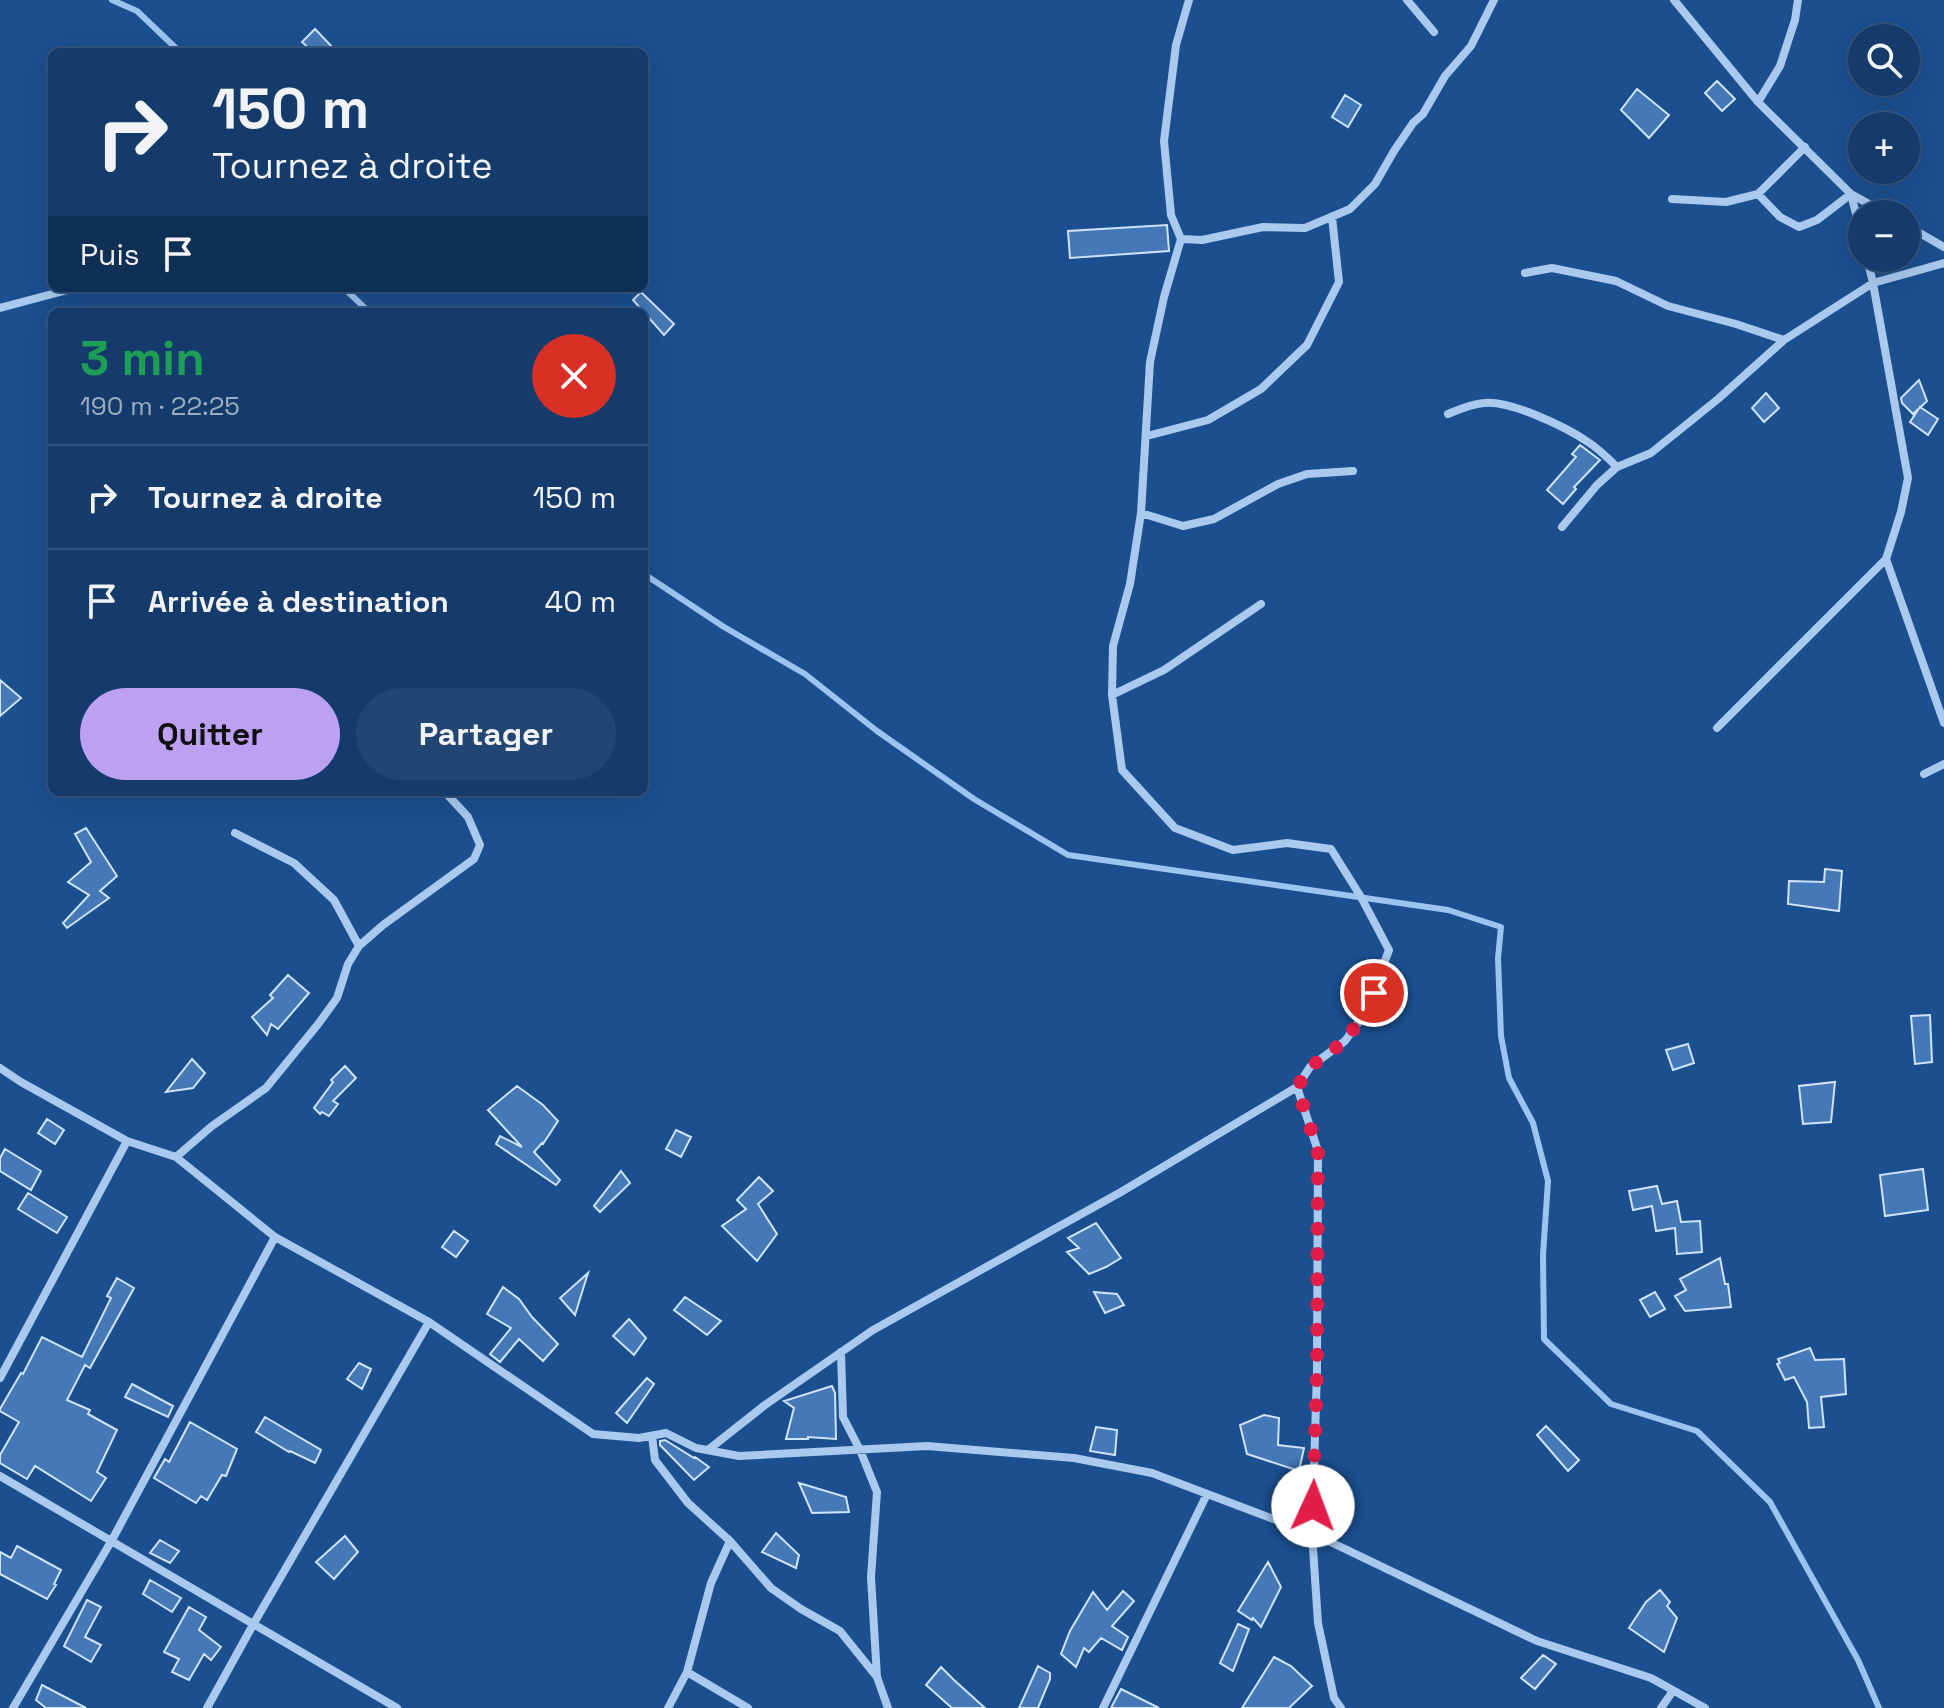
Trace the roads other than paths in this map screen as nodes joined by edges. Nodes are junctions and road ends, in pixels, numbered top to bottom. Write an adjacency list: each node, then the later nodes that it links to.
1 (1189, 0): 16 (street)
2 (1407, 0): 6 (street)
3 (1494, 0): 14 (street)
4 (1674, 0): 7 (street)
5 (1798, 0): 7 (street)
6 (1434, 32)
7 (1758, 102): 8 (street)
8 (1805, 147): 9 (street); 10 (street)
9 (1758, 194): 10 (street); 11 (street)
10 (1851, 194): 12 (street); 13 (street)
11 (1672, 199)
12 (1852, 200)
13 (1862, 200)
14 (1332, 217): 16 (street); 26 (street)
15 (1920, 233): 17 (street)
16 (1181, 239): 26 (street)
17 (1944, 247)
18 (1944, 263): 21 (street)
19 (1870, 272): 21 (street)
20 (1525, 273): 24 (street)
21 (1873, 283): 24 (street); 31 (street)
22 (60, 292): 23 (street)
23 (0, 308)
24 (1784, 340): 27 (street)
25 (1448, 414): 27 (street)
26 (1147, 436): 29 (street)
27 (1617, 467): 30 (street)
28 (1353, 471): 29 (street)
29 (1141, 513): 33 (street)
30 (1562, 527)
31 (1886, 559): 34 (street); 35 (street)
32 (1261, 604): 33 (street)
33 (1112, 695): 42 (street)
34 (1944, 723)
35 (1717, 728)
36 (1944, 764): 37 (street)
37 (1924, 774)
38 (449, 796): 40 (street)
39 (235, 833): 40 (street)
40 (359, 946): 44 (street)
41 (0, 1068): 43 (street)
42 (1297, 1087): 47 (street); 54 (street)
43 (127, 1141): 44 (street); 48 (street)
44 (176, 1157): 45 (street)
45 (275, 1237): 46 (street); 55 (street)
46 (429, 1322): 49 (street); 57 (street)
47 (841, 1352): 50 (street); 51 (street)
48 (0, 1378)
49 (652, 1436): 50 (street); 56 (street)
50 (708, 1450): 51 (street)
51 (860, 1450): 53 (street); 59 (street)
52 (0, 1476): 55 (street)
53 (1207, 1494): 54 (street); 68 (street)
54 (1312, 1533): 60 (street); 61 (street)
55 (112, 1540): 57 (street); 62 (street)
56 (730, 1541): 58 (street); 59 (street)
57 (254, 1623): 63 (street); 64 (street)
58 (687, 1672): 65 (street); 66 (street)
59 (877, 1677): 67 (street)
60 (1673, 1691): 69 (street); 70 (street)
61 (1337, 1705)
62 (13, 1708)
63 (207, 1708)
64 (397, 1708)
65 (668, 1708)
66 (748, 1708)
67 (888, 1708)
68 (1103, 1708)
69 (1661, 1708)
70 (1705, 1708)

